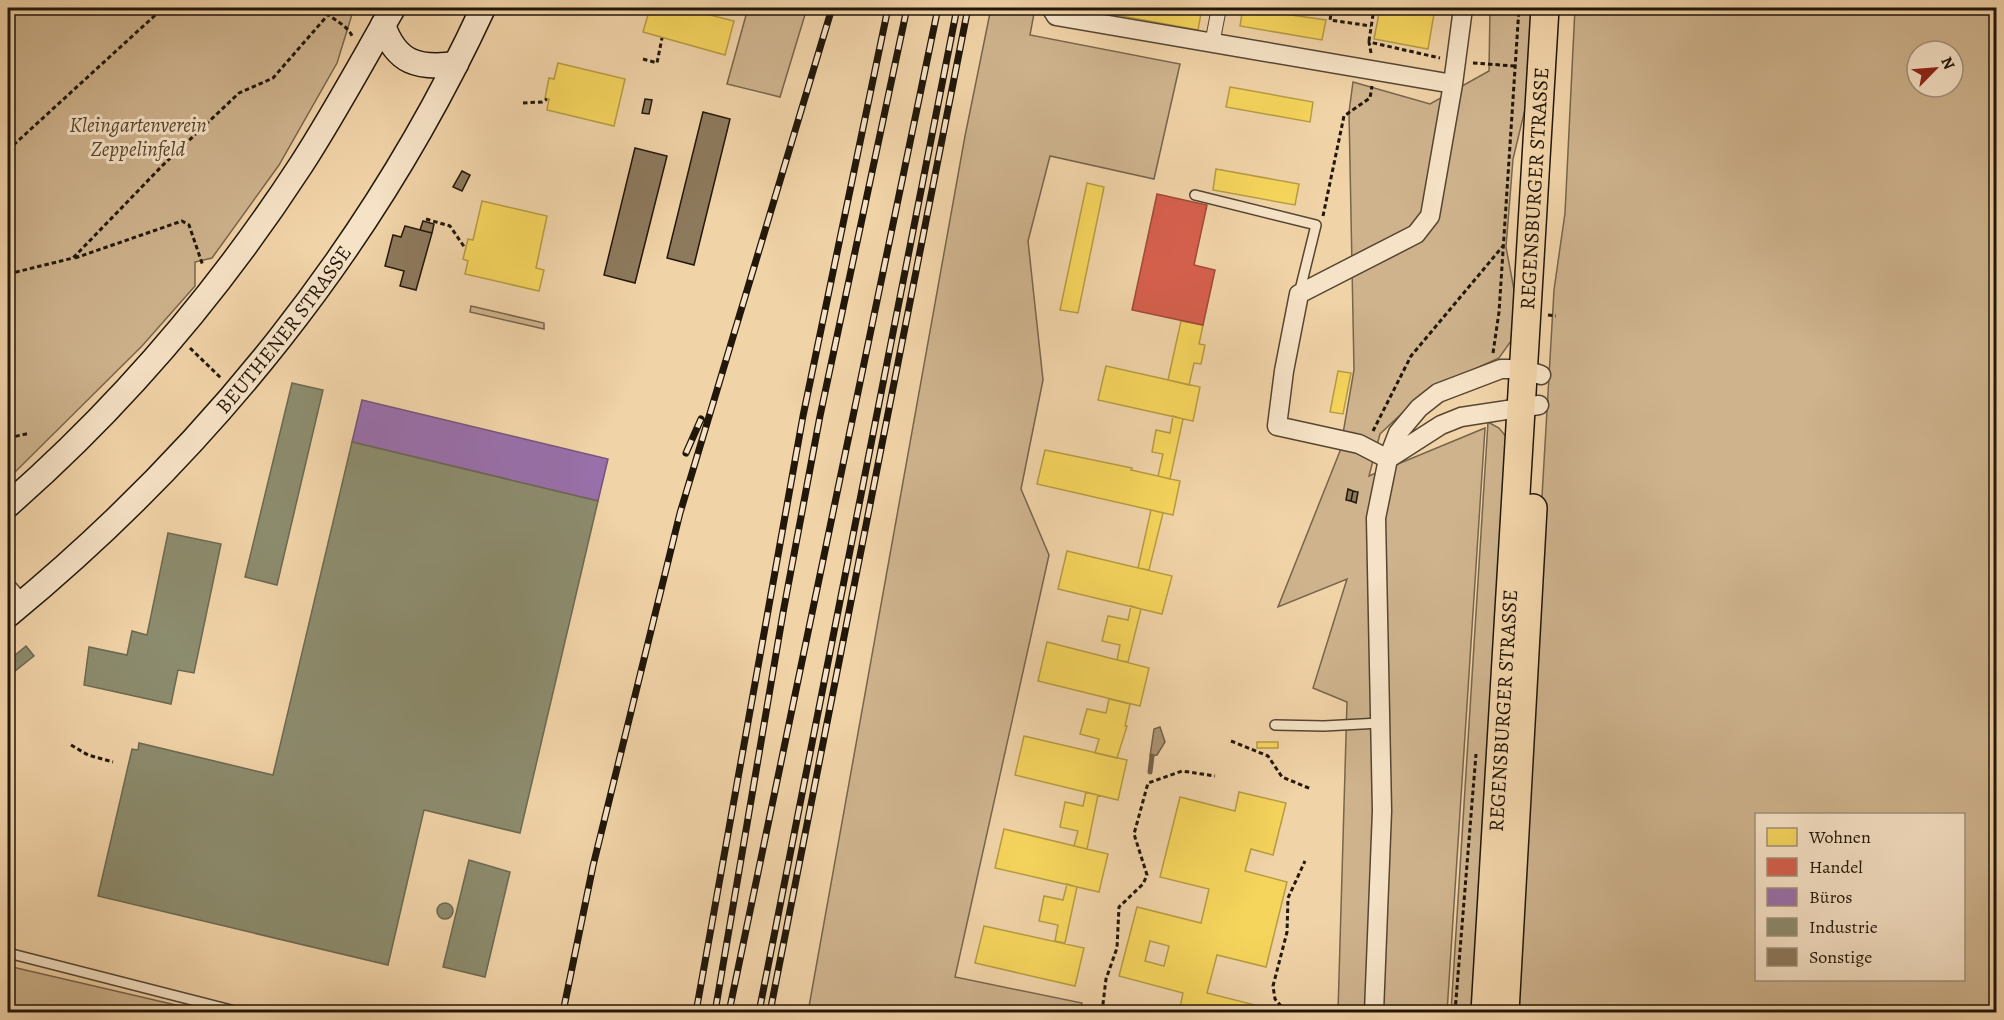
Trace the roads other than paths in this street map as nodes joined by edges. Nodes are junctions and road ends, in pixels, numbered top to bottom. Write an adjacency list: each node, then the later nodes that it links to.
1 (483, 8): 9 (main road, BEUTHENER STRASSE)
2 (1052, 8): 8 (street)
3 (1219, 8): 8 (street)
4 (1463, 8): 10 (street)
5 (1545, 8): 13 (main road, REGENSBURGER STRASSE)
6 (1561, 8): 13 (main road)
7 (388, 16): 9 (main road); 16 (main road)
8 (1212, 44): 10 (street)
9 (456, 64): 17 (main road, BEUTHENER STRASSE)
10 (1453, 84): 12 (street)
11 (1195, 195): 12 (lane)
12 (1299, 294): 15 (street)
13 (1532, 372): 14 (main road, REGENSBURGER STRASSE); 15 (street)
14 (1530, 407): 15 (street); 23 (main road, REGENSBURGER STRASSE); 24 (main road)
15 (1388, 459): 18 (street)
16 (8, 505)
17 (12, 603)
18 (1380, 723): 19 (lane); 22 (street)
19 (1275, 725)
20 (8, 952): 21 (lane)
21 (239, 1012)
22 (1374, 1012)
23 (1485, 1012)
24 (1505, 1012)

